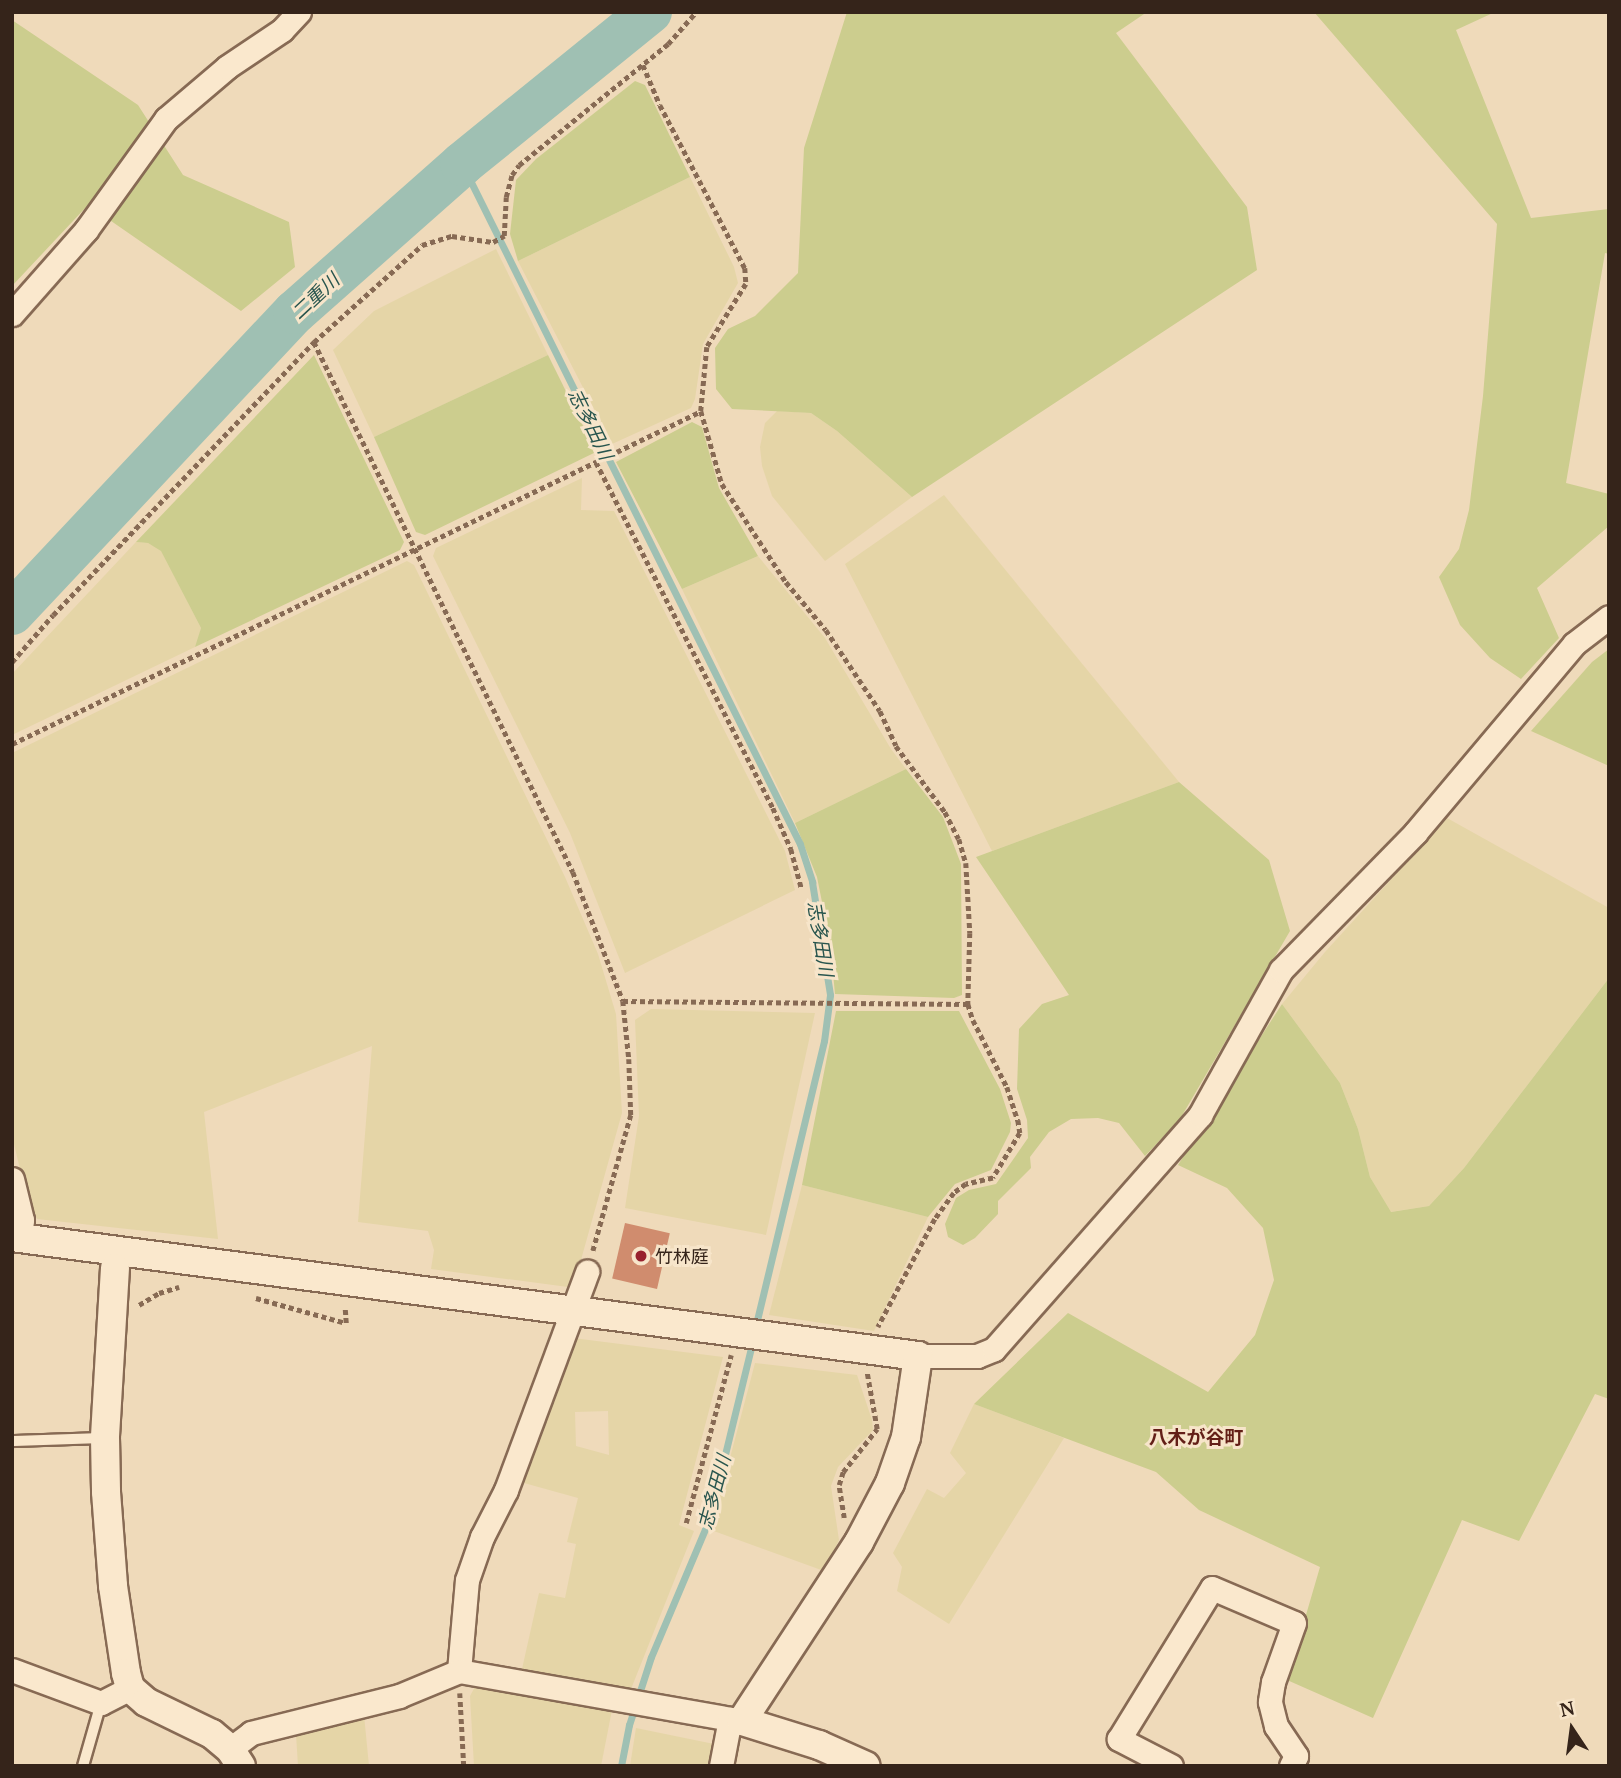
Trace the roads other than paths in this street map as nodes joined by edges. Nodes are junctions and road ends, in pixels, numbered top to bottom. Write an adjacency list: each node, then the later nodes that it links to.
1 (299, 12): 2 (street)
2 (12, 314)
3 (1609, 617): 9 (street)
4 (12, 1179): 5 (street)
5 (16, 1238): 6 (street)
6 (116, 1260): 8 (street); 10 (street)
7 (587, 1272): 8 (street)
8 (570, 1312): 9 (street); 13 (street)
9 (918, 1356): 16 (street)
10 (105, 1438): 11 (lane); 14 (street)
11 (12, 1441)
12 (12, 1670): 15 (street)
13 (459, 1671): 16 (street); 17 (street)
14 (130, 1688): 15 (street); 17 (street)
15 (101, 1703): 18 (lane)
16 (736, 1720): 19 (street); 20 (street)
17 (236, 1757)
18 (83, 1766)
19 (721, 1766)
20 (866, 1766)
21 (1171, 1766): 22 (street)
22 (1291, 1766)

